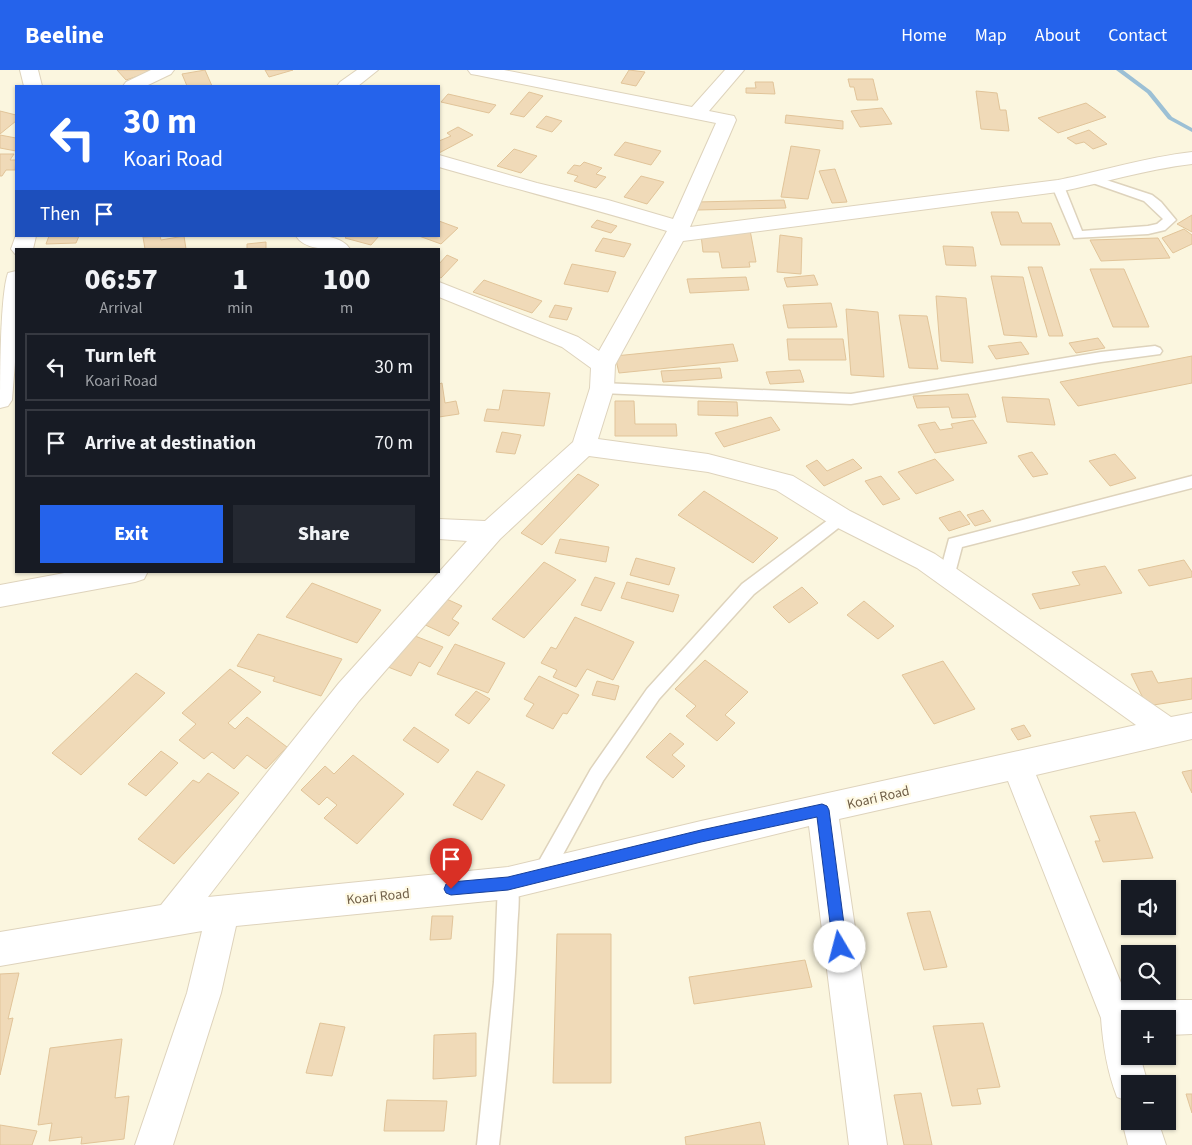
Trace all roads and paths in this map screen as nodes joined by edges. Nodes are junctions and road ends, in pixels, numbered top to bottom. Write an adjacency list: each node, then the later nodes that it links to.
1 (29, 70): 6 (street)
2 (165, 70): 7 (street)
3 (369, 70): 8 (street)
4 (477, 70): 9 (street)
5 (735, 70): 9 (street)
6 (34, 85)
7 (134, 85)
8 (347, 85)
9 (696, 114): 14 (street)
10 (1192, 158): 12 (street)
11 (440, 161): 14 (street)
12 (1091, 180): 13 (street); 13 (lane)
13 (1058, 186): 14 (street)
14 (677, 231): 21 (street)
15 (309, 237): 16 (street)
16 (337, 248)
17 (15, 283): 19 (street)
18 (440, 289): 21 (street)
19 (3, 338): 23 (street)
20 (1155, 351): 22 (lane)
21 (603, 365): 22 (street)
22 (602, 388): 24 (street)
23 (0, 400)
24 (584, 446): 26 (street); 28 (street)
25 (1192, 482): 30 (lane)
26 (841, 518): 30 (street); 35 (lane)
27 (440, 529): 28 (street)
28 (491, 532): 38 (street)
29 (124, 573): 31 (street)
30 (947, 576): 32 (street)
31 (0, 596)
32 (1179, 728): 33 (street, Koari Road)
33 (1016, 764): 34 (street, Koari Road); 41 (street)
34 (822, 810): 35 (street, Koari Road); 46 (street)
35 (541, 876): 36 (street, Koari Road)
36 (508, 883): 37 (street, Koari Road); 45 (lane)
37 (223, 911): 38 (street, Koari Road); 44 (street)
38 (171, 919): 39 (street, Koari Road)
39 (0, 949)
40 (1192, 1016): 41 (street)
41 (1118, 1018): 42 (street)
42 (1128, 1075)
43 (1142, 1130): 47 (street)
44 (154, 1145)
45 (488, 1145)
46 (868, 1145)
47 (1146, 1145)

